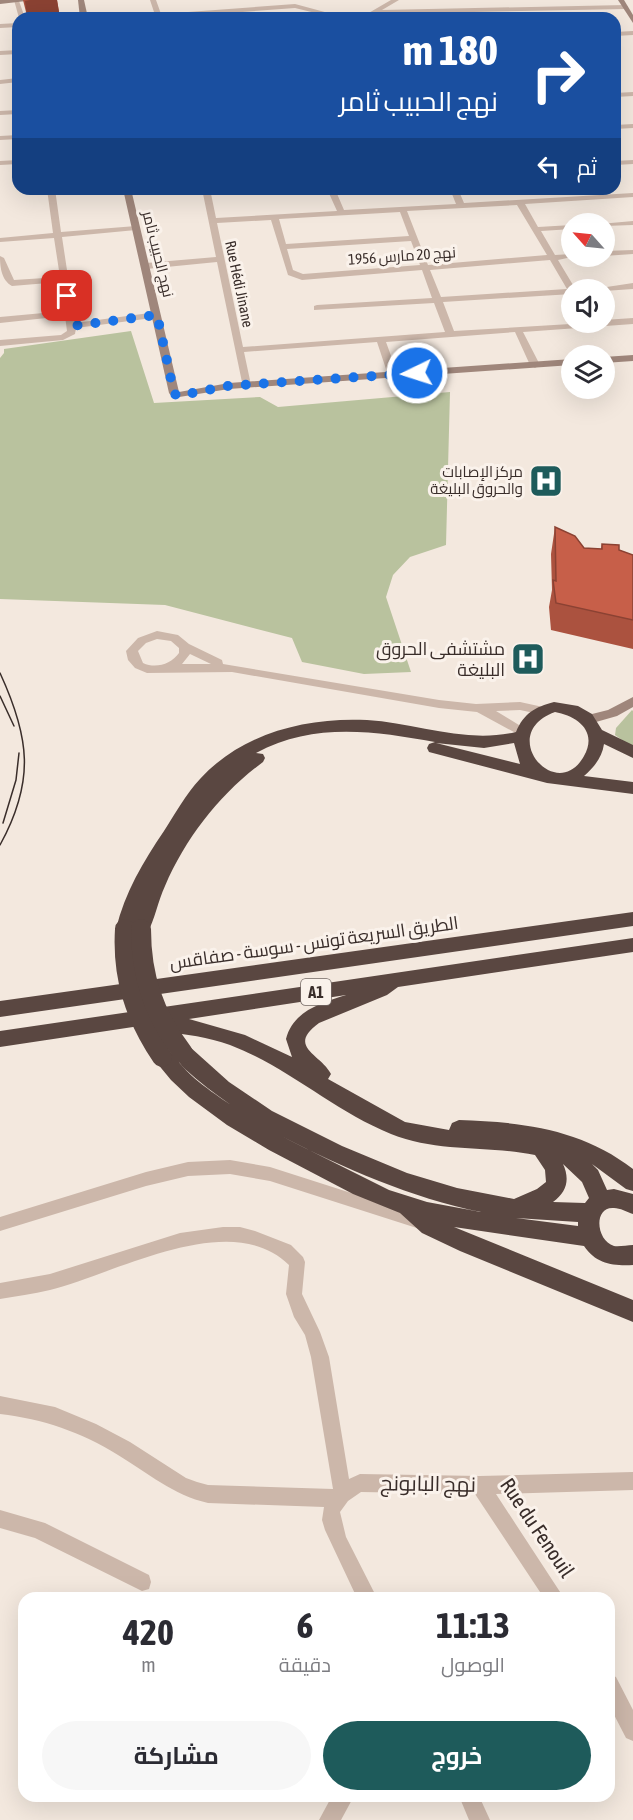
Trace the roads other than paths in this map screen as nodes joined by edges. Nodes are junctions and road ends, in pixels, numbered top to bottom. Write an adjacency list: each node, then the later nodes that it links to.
1 (32, 0): 6 (street)
2 (306, 0): 9 (street)
3 (396, 0): 15 (street)
4 (514, 0): 11 (street)
5 (569, 0): 10 (street)
6 (16, 1): 7 (street)
7 (0, 2)
8 (623, 3): 10 (street); 19 (street)
9 (293, 7): 12 (street); 13 (street); 14 (street)
10 (573, 8): 11 (street); 18 (street)
11 (518, 9): 16 (street); 17 (street)
12 (256, 12)
13 (283, 12)
14 (316, 12)
15 (373, 12)
16 (486, 12)
17 (519, 12)
18 (575, 12)
19 (633, 21)
20 (52, 195): 39 (street)
21 (128, 195): 36 (street, نهج الحبيب ثامر)
22 (207, 195): 33 (street, Rue Hédi Jinane)
23 (334, 195): 31 (street)
24 (456, 195): 29 (street)
25 (581, 195): 27 (street)
26 (633, 195): 27 (street)
27 (583, 198): 28 (street)
28 (520, 203): 29 (street); 38 (street)
29 (461, 206): 30 (street)
30 (403, 210): 31 (street); 40 (street)
31 (342, 214): 32 (street)
32 (275, 219): 33 (street); 42 (street, نهج 20 مارس 1956)
33 (212, 221): 48 (street, Rue Hédi Jinane)
34 (633, 223): 35 (street)
35 (615, 224)
36 (136, 228): 39 (street); 49 (street, نهج الحبيب ثامر)
37 (561, 228): 38 (street)
38 (537, 229): 47 (street)
39 (59, 235): 41 (street); 51 (street)
40 (414, 238): 42 (street); 50 (street)
41 (0, 240)
42 (282, 247): 50 (street, نهج 20 مارس 1956)
43 (633, 252): 44 (street)
44 (615, 253)
45 (561, 257): 47 (street, نهج 20 مارس 1956)
46 (0, 258): 51 (street)
47 (555, 258): 50 (street, نهج 20 مارس 1956); 52 (street)
48 (220, 259): 49 (street); 69 (street, Rue Hédi Jinane)
49 (146, 266): 59 (street, نهج الحبيب ثامر)
50 (425, 267): 56 (street)
51 (65, 279): 58 (street)
52 (566, 279)
53 (633, 286): 54 (street)
54 (615, 288)
55 (561, 291): 56 (street)
56 (438, 300): 57 (street); 66 (street)
57 (318, 308)
58 (70, 313): 60 (street); 63 (street)
59 (157, 315): 63 (street); 75 (street, نهج الحبيب ثامر)
60 (0, 320)
61 (633, 321): 62 (street)
62 (615, 322)
63 (72, 326): 68 (street)
64 (561, 326): 65 (street)
65 (518, 330): 66 (street); 73 (street)
66 (451, 335): 67 (street)
67 (381, 340): 69 (street); 74 (street)
68 (0, 343)
69 (238, 350): 75 (street, Rue Hédi Jinane)
70 (633, 358): 71 (street)
71 (615, 359)
72 (561, 363): 73 (street, نهج الحبيب ثامر)
73 (535, 365): 74 (street, نهج الحبيب ثامر)
74 (393, 375): 75 (street, نهج الحبيب ثامر)
75 (246, 385)
76 (185, 647): 77 (street); 77 (street); 78 (street)
77 (169, 668): 78 (street)
78 (232, 668): 80 (street)
79 (633, 701): 82 (street)
80 (476, 708): 81 (street); 83 (street)
81 (539, 710): 82 (highway); 83 (highway)
82 (593, 728): 84 (highway); 86 (highway)
83 (523, 734): 85 (highway); 89 (highway)
84 (633, 752)
85 (538, 774): 86 (highway); 89 (highway)
86 (557, 778): 87 (highway)
87 (633, 788)
88 (633, 919): 92 (highway, الطريق السريعة تونس - سوسة - صفاقس / A1)
89 (133, 929): 98 (highway, bridge); 100 (highway, bridge)
90 (633, 945): 91 (highway, A1)
91 (400, 979): 93 (highway, A1); 96 (highway)
92 (0, 1009)
93 (122, 1022): 94 (highway, A1); 95 (highway)
94 (0, 1039)
95 (541, 1146): 99 (highway); 100 (highway)
96 (633, 1182)
97 (633, 1204): 99 (highway)
98 (405, 1205): 102 (highway); 103 (highway)
99 (595, 1207): 100 (highway); 103 (highway)
100 (512, 1209)
101 (0, 1224): 102 (street)
102 (430, 1226): 106 (highway)
103 (589, 1237): 104 (highway)
104 (633, 1255)
105 (0, 1292): 110 (street)
106 (633, 1311)
107 (0, 1405): 110 (street)
108 (633, 1480): 109 (street, نهج البابونج)
109 (480, 1485): 110 (street, نهج البابونج); 114 (street, Rue du Fenouil)
110 (340, 1496): 113 (street)
111 (0, 1519): 112 (street)
112 (142, 1582)
113 (365, 1592)
114 (551, 1592)
115 (615, 1696): 116 (street)
116 (633, 1731)
117 (340, 1802): 119 (street)
118 (472, 1802): 120 (street)
119 (329, 1820)
120 (480, 1820)

